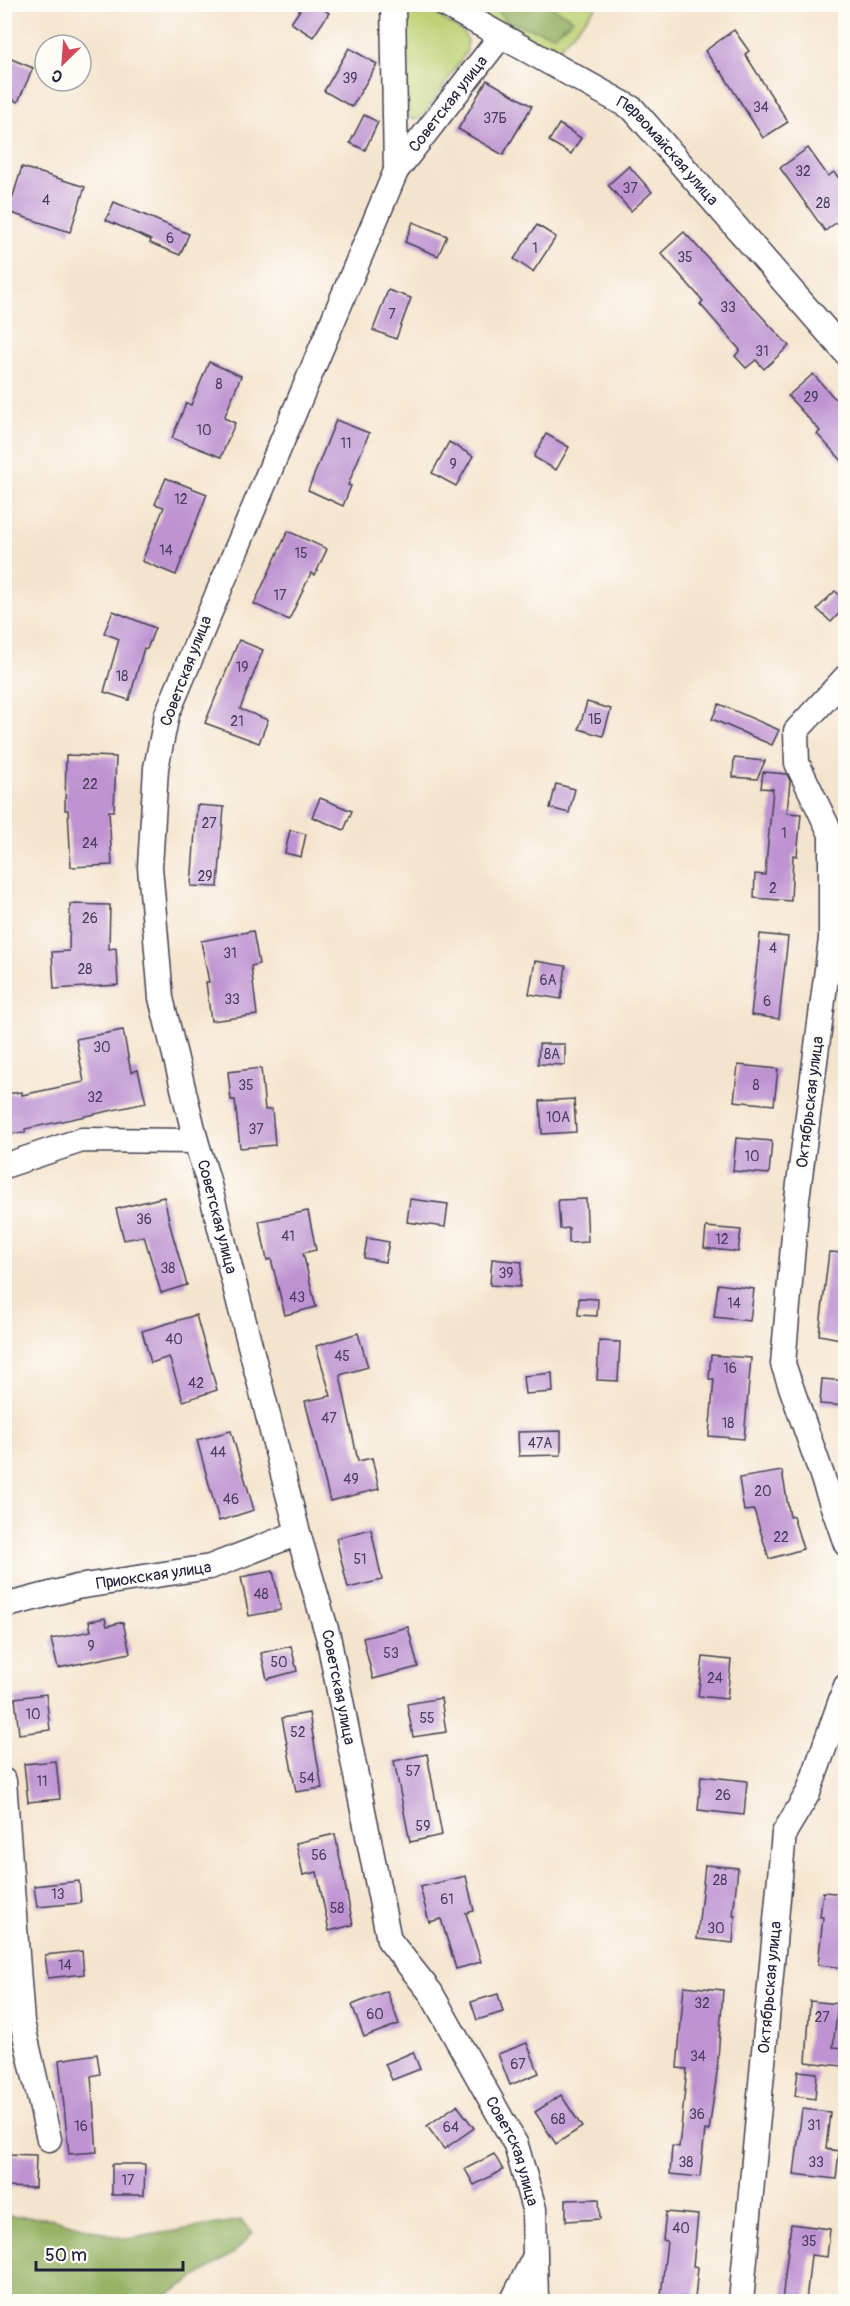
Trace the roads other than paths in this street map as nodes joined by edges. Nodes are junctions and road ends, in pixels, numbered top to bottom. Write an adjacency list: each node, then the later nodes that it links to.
1 (393, 4): 4 (street, Советская улица)
2 (444, 4): 3 (street, Первомайская улица)
3 (501, 36): 4 (street, Советская улица); 5 (street, Первомайская улица)
4 (396, 171): 7 (street, Советская улица)
5 (846, 353)
6 (846, 676): 10 (street, Октябрьская улица)
7 (196, 1141): 8 (street); 9 (street, Советская улица)
8 (4, 1167)
9 (298, 1533): 11 (street, Приокская улица); 15 (street, Советская улица)
10 (846, 1544)
11 (4, 1606)
12 (846, 1686): 18 (street, Октябрьская улица)
13 (4, 1781): 14 (street)
14 (49, 2139)
15 (534, 2258): 16 (street, Советская улица); 17 (street, Советская улица)
16 (512, 2301)
17 (536, 2301)
18 (741, 2301)

